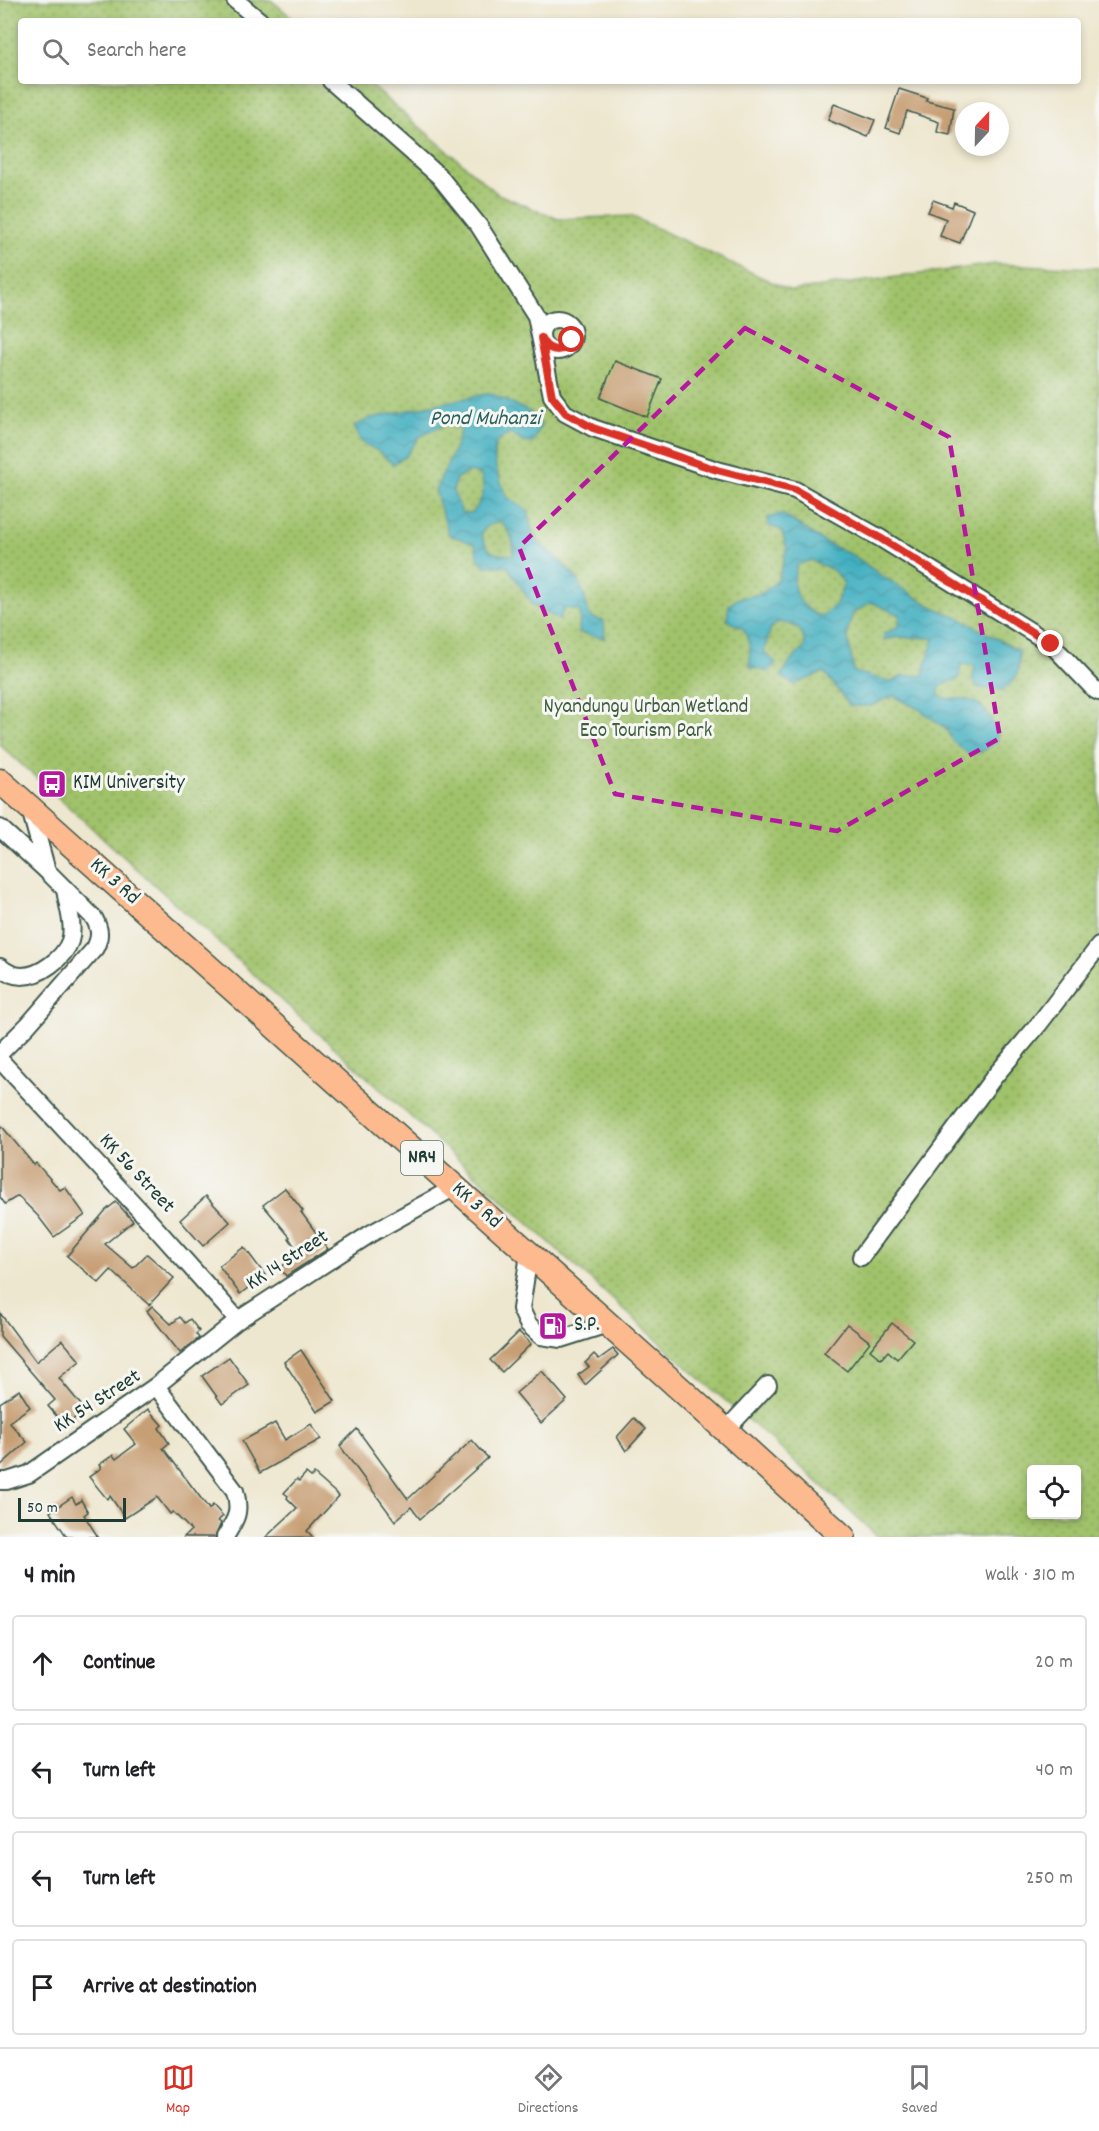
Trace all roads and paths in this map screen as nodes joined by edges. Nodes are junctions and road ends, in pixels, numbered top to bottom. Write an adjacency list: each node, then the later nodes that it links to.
1 (235, 0): 2 (street)
2 (256, 18)
3 (334, 84): 4 (street)
4 (1099, 692)
5 (0, 781): 6 (highway, KK 3 Rd / NR4)
6 (30, 809): 8 (street); 14 (highway, KK 3 Rd / NR4)
7 (0, 828): 8 (street)
8 (46, 871): 9 (street)
9 (65, 889): 11 (street); 12 (street)
10 (1099, 946): 16 (street)
11 (0, 967)
12 (0, 1053)
13 (0, 1060): 17 (street, KK 56 Street)
14 (454, 1187): 15 (highway, KK 3 Rd / NR4); 17 (street, KK 14 Street)
15 (529, 1254): 18 (highway, KK 3 Rd / NR4); 18 (street)
16 (861, 1257)
17 (238, 1320): 20 (street, KK 14 Street)
18 (608, 1324): 21 (highway, KK 3 Rd / NR4)
19 (768, 1385): 21 (street)
20 (156, 1386): 22 (street, KK 54 Street); 23 (street, KK 54 Street)
21 (725, 1431): 24 (highway, KK 3 Rd / NR4)
22 (0, 1481)
23 (231, 1534)
24 (843, 1537)

